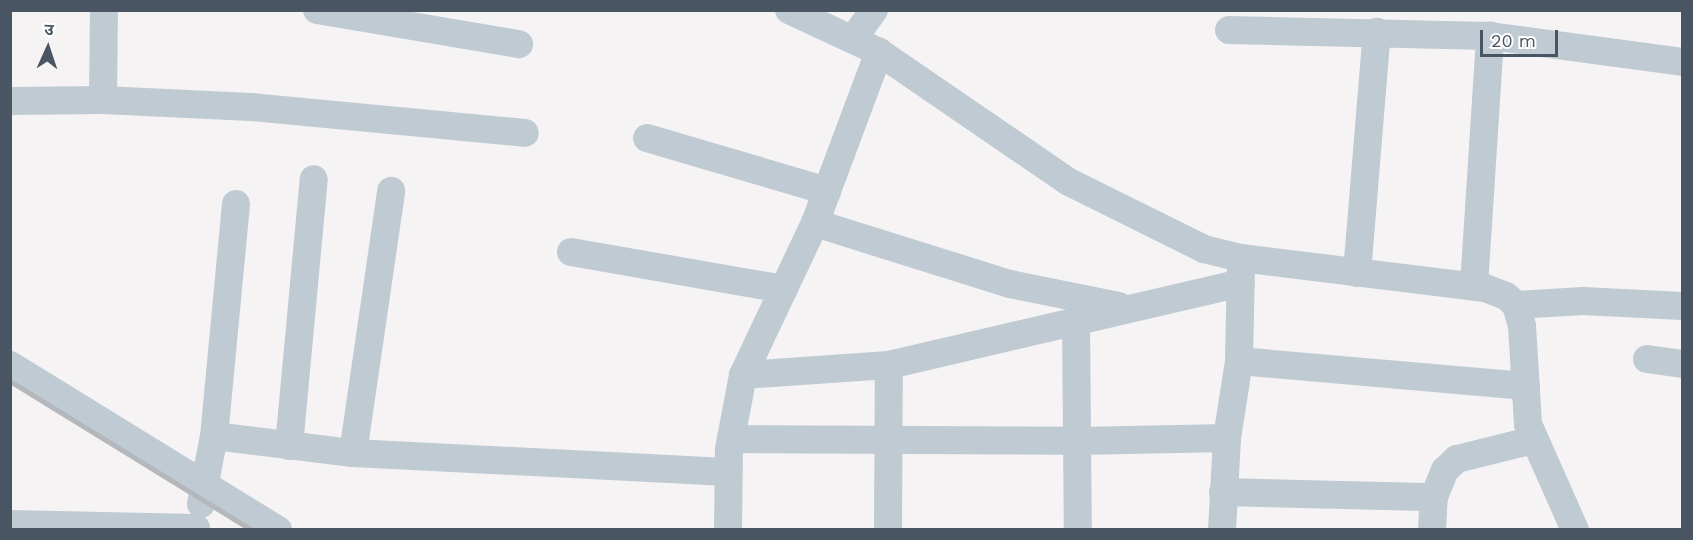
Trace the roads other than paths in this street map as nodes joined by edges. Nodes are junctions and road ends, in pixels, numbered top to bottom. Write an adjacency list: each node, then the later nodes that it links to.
1 (104, 10): 12 (street)
2 (317, 10): 9 (street)
3 (789, 10): 8 (street)
4 (874, 10): 8 (street)
5 (1229, 30): 6 (street)
6 (1377, 32): 7 (street); 23 (street)
7 (1491, 36): 11 (street); 24 (street)
8 (853, 39): 10 (street)
9 (519, 44)
10 (879, 52): 18 (street); 22 (street)
11 (1683, 62)
12 (103, 100): 13 (street); 14 (street)
13 (10, 102)
14 (525, 133)
15 (647, 138): 18 (street)
16 (314, 179): 43 (street)
17 (391, 191): 44 (street)
18 (827, 191): 20 (street)
19 (236, 204): 37 (street)
20 (815, 223): 25 (street); 28 (street)
21 (571, 252): 25 (street)
22 (1241, 271): 23 (street); 28 (street); 31 (street)
23 (1357, 273): 24 (street)
24 (1474, 286): 26 (street)
25 (783, 290): 35 (street)
26 (1516, 305): 27 (street); 36 (street)
27 (1683, 306)
28 (1133, 308): 29 (street)
29 (1076, 321): 34 (street); 42 (street)
30 (1647, 360): 32 (street)
31 (1239, 362): 36 (street); 39 (street)
32 (1683, 363)
33 (10, 365): 46 (street)
34 (889, 365): 35 (street); 38 (street)
35 (743, 375): 40 (street)
36 (1526, 386): 41 (street)
37 (214, 436): 43 (street); 46 (street)
38 (886, 438): 40 (street); 42 (street); 53 (street)
39 (1227, 438): 42 (street); 47 (street)
40 (731, 439): 45 (street)
41 (1534, 440): 48 (street); 57 (street)
42 (1078, 441): 54 (street)
43 (289, 446): 44 (street)
44 (353, 453): 45 (street)
45 (727, 472): 52 (street)
46 (206, 488): 50 (street); 51 (street)
47 (1223, 492): 48 (street); 55 (street)
48 (1434, 497): 56 (street)
49 (10, 524): 50 (street)
50 (202, 526)
51 (278, 530)
52 (728, 530)
53 (888, 530)
54 (1078, 530)
55 (1222, 530)
56 (1432, 530)
57 (1575, 530)

